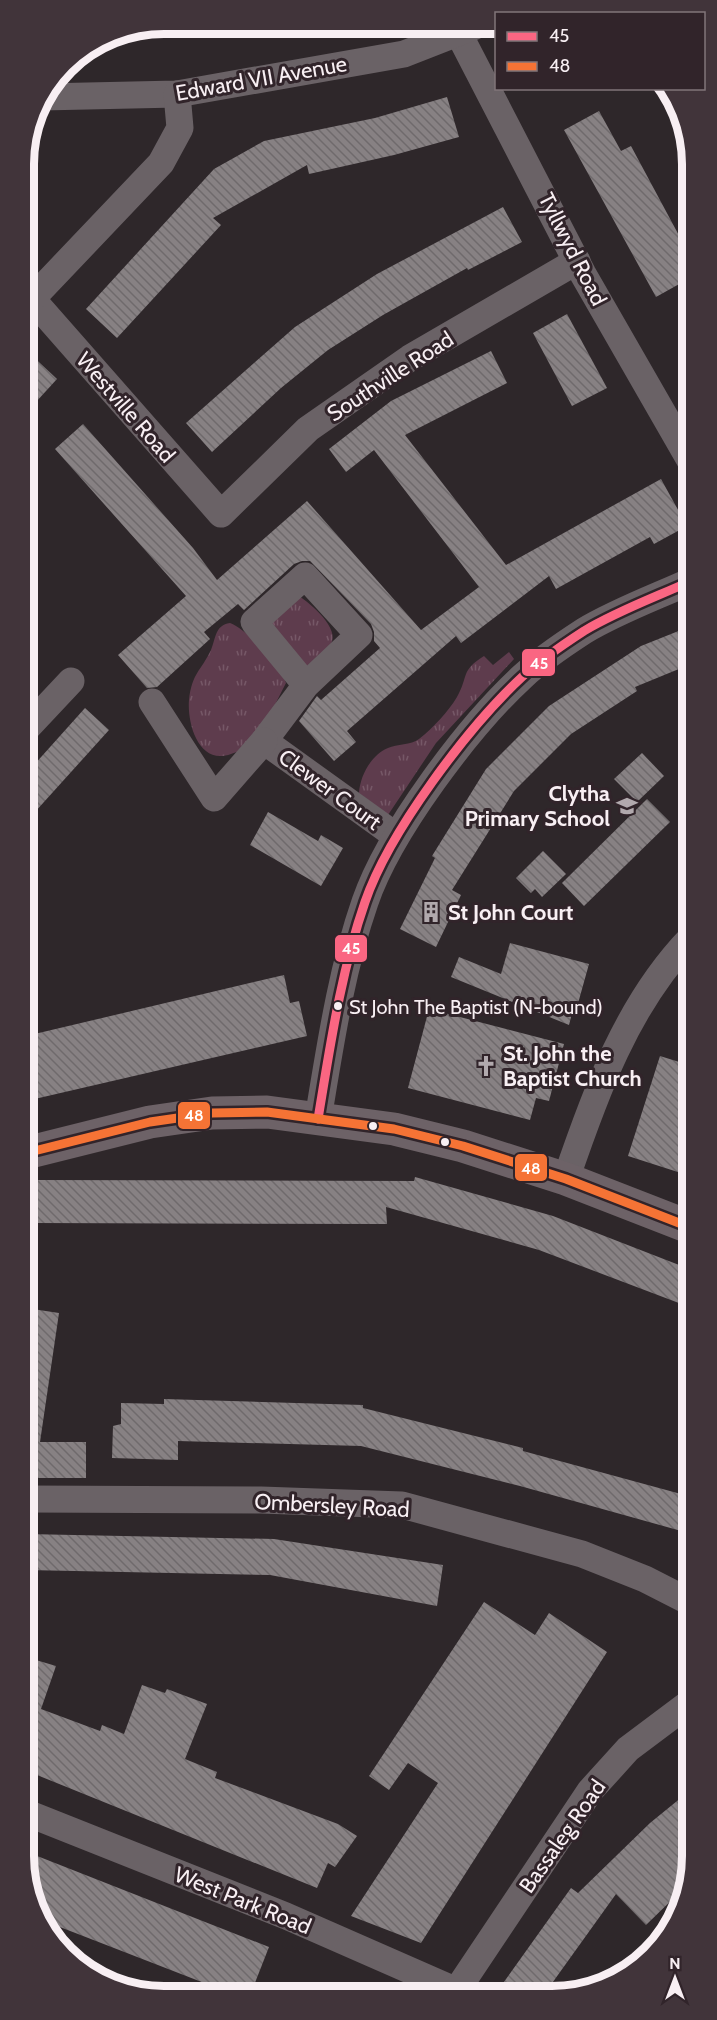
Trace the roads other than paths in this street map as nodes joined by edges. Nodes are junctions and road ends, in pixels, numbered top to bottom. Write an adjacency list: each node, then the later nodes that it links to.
1 (456, 34): 5 (street, Edward VII Avenue)
2 (469, 34): 3 (street, Tyllwyd Road)
3 (495, 89)
4 (496, 90): 7 (street, Tyllwyd Road)
5 (177, 94): 6 (street, Edward VII Avenue); 8 (street)
6 (53, 97)
7 (577, 261): 10 (street, Tyllwyd Road); 11 (street, Southville Road)
8 (35, 296)
9 (35, 311): 11 (street, Westville Road)
10 (682, 446)
11 (221, 514)
12 (682, 585): 18 (street)
13 (71, 681): 16 (street)
14 (306, 685): 17 (street, Clewer Court)
15 (152, 702): 17 (street, Clewer Court)
16 (35, 720)
17 (264, 741): 18 (street, Clewer Court)
18 (396, 836): 20 (street)
19 (682, 947): 22 (street)
20 (318, 1119): 21 (main road); 22 (main road)
21 (34, 1151)
22 (566, 1179): 23 (main road)
23 (682, 1224)
24 (34, 1499): 25 (street, Ombersley Road)
25 (682, 1598)
26 (682, 1709): 29 (street, Bassaleg Road)
27 (34, 1816): 28 (street, West Park Road)
28 (443, 1986)
29 (460, 1986)

